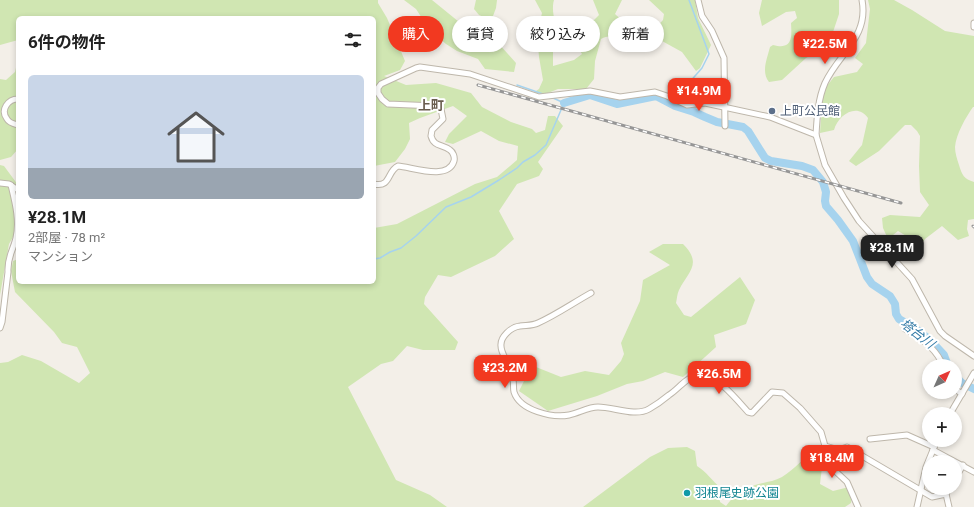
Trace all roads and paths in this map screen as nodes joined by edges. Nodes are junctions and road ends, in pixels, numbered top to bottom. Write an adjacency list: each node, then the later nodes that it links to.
1 (698, 0): 6 (street)
2 (862, 0): 9 (street)
3 (974, 23): 4 (street)
4 (974, 27)
5 (16, 99): 8 (street)
6 (726, 108): 7 (street); 9 (street); 11 (street)
7 (725, 123)
8 (16, 124)
9 (816, 134): 19 (street)
10 (0, 183): 12 (street)
11 (376, 184)
12 (11, 185): 13 (street); 14 (street)
13 (16, 189)
14 (16, 211)
15 (16, 238): 17 (street)
16 (591, 293): 25 (street)
17 (0, 328)
18 (905, 329): 20 (street)
19 (974, 356)
20 (940, 359)
21 (974, 373): 22 (street)
22 (963, 392): 23 (street)
23 (954, 407)
24 (870, 439): 26 (street)
25 (825, 446): 29 (street); 33 (street)
26 (933, 448): 27 (street); 29 (street)
27 (963, 465): 28 (street)
28 (974, 472)
29 (920, 490): 34 (street)
30 (929, 495): 31 (street)
31 (941, 495)
32 (946, 495): 35 (street)
33 (858, 507)
34 (917, 507)
35 (949, 507)

